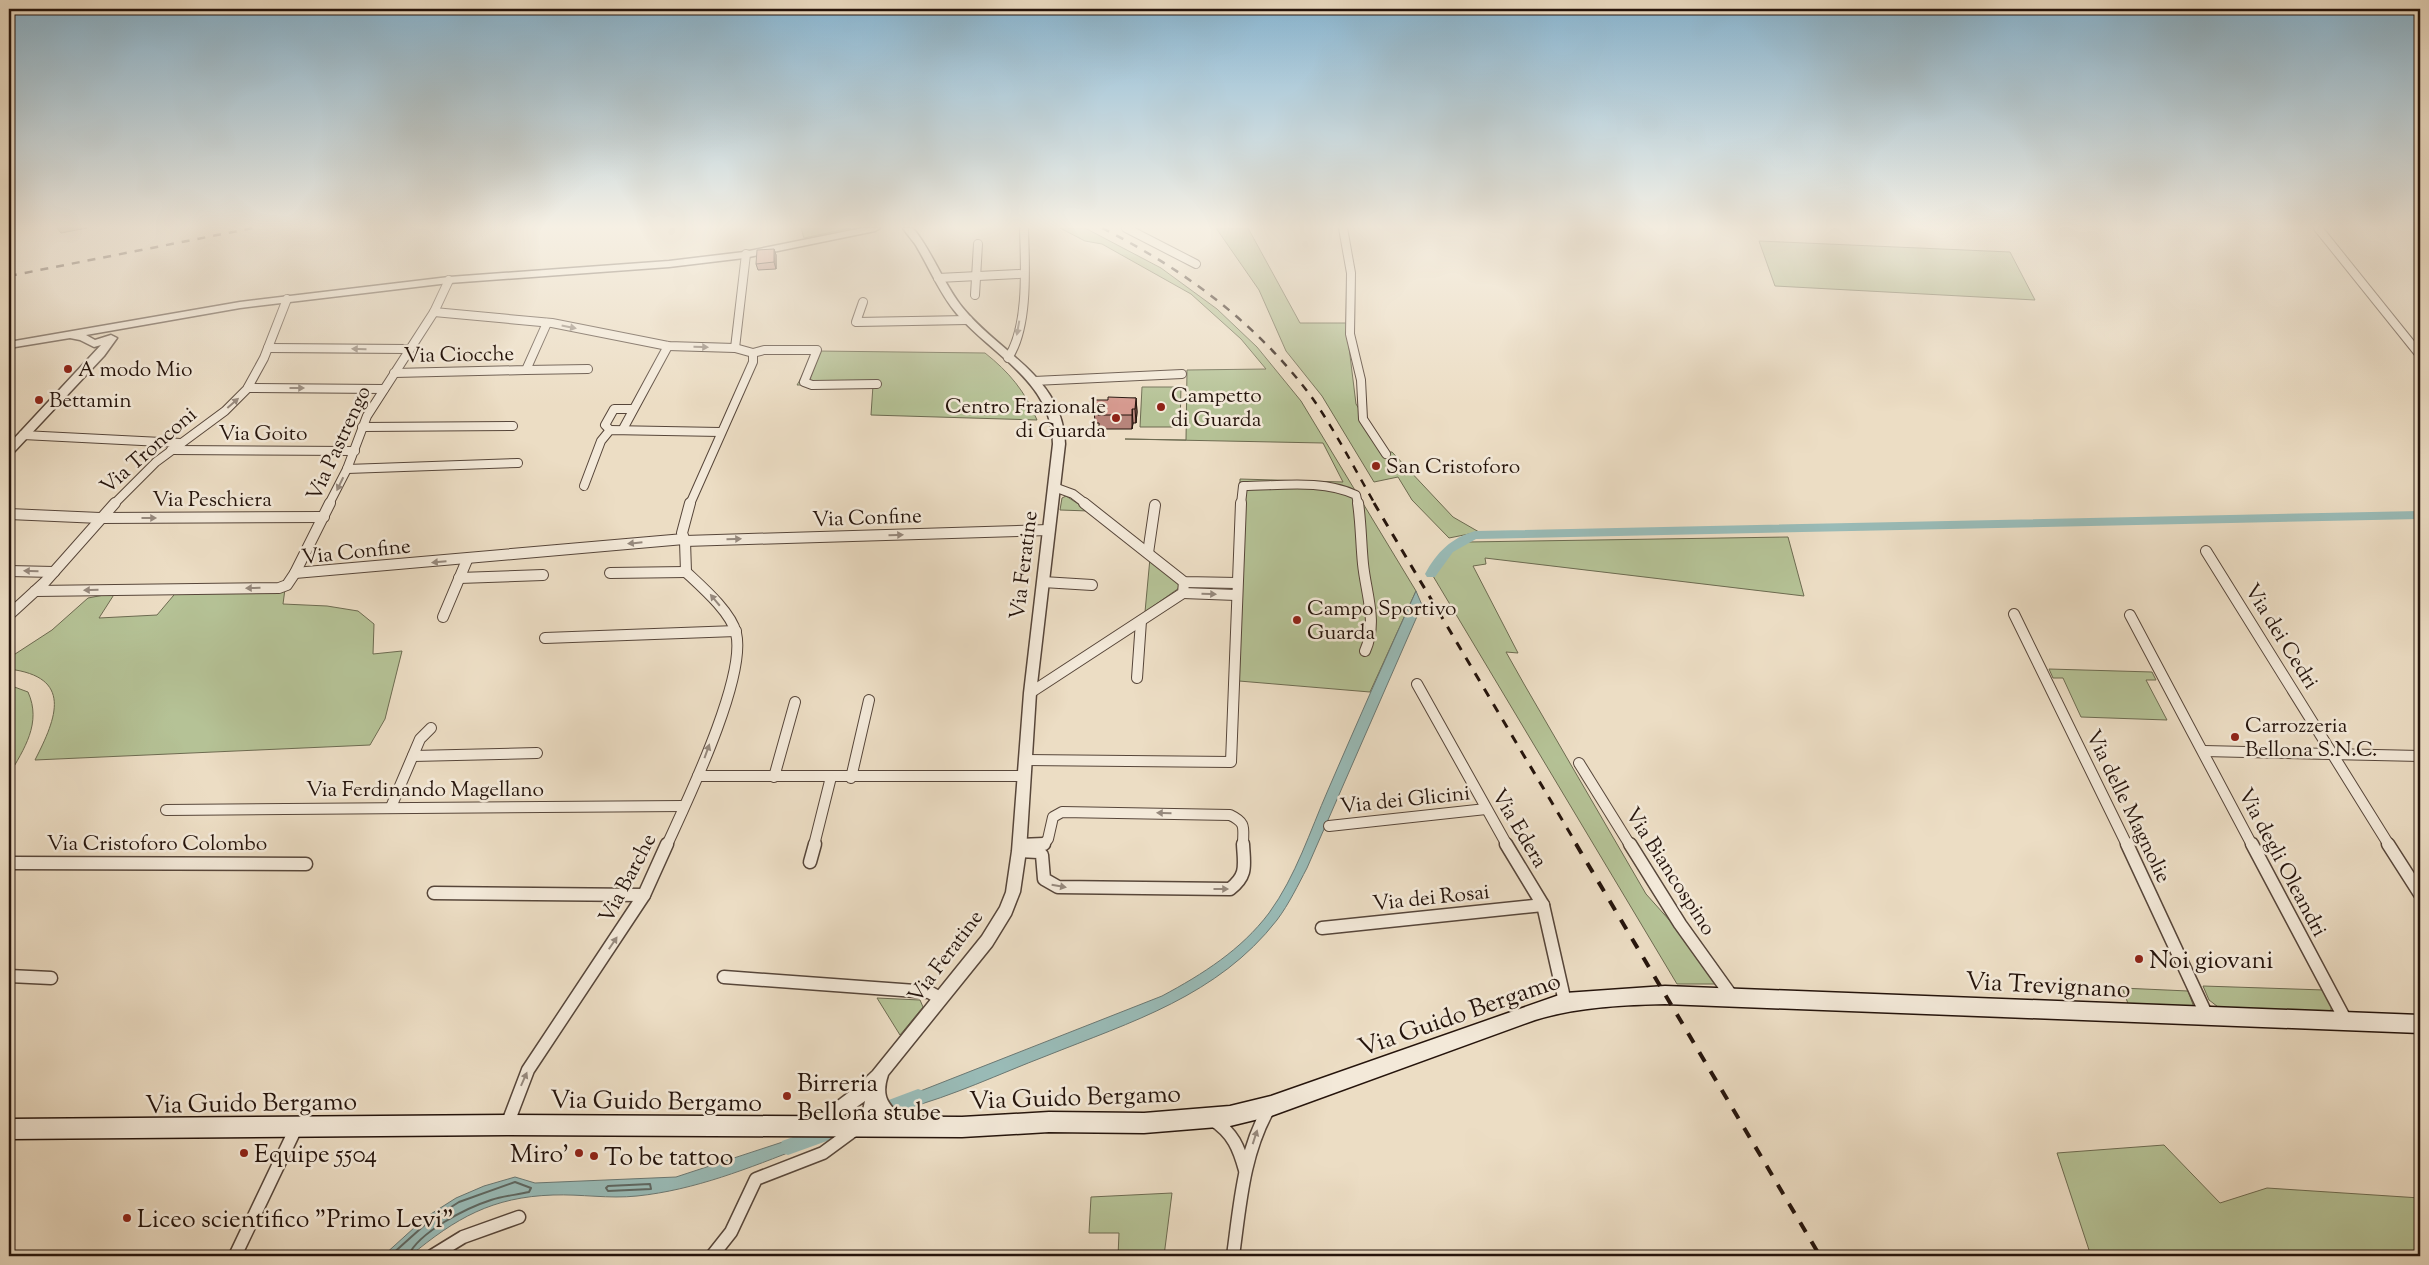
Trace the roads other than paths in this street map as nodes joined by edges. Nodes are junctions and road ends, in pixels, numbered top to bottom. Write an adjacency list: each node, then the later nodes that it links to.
1 (389, 287): 10 (street)
2 (446, 287): 12 (street, Via Pastrengo)
3 (742, 287): 22 (street)
4 (944, 287): 13 (street, Via Feratine)
5 (976, 287): 9 (street)
6 (1024, 287): 26 (street, one-way to 26)
7 (1351, 287): 47 (street)
8 (2365, 287): 25 (street)
9 (976, 295)
10 (287, 299): 16 (street); 21 (street, Via Tronconi)
11 (863, 302): 13 (street)
12 (434, 312): 14 (street); 23 (street, Via Pastrengo)
13 (968, 320): 26 (street, Via Feratine)
14 (547, 323): 20 (street, one-way to 20); 29 (street, Via Ciocche)
15 (97, 331): 16 (street); 17 (street); 18 (street)
16 (113, 334): 18 (street); 27 (street)
17 (65, 335): 18 (street); 19 (street)
18 (91, 342): 27 (street)
19 (9, 345)
20 (668, 346): 22 (street, one-way to 22); 36 (street)
21 (268, 348): 23 (street, one-way to 21); 34 (street, Via Tronconi)
22 (735, 348): 24 (street)
23 (408, 350): 30 (street, Via Pastrengo)
24 (753, 353): 33 (street); 41 (street)
25 (2420, 355)
26 (1008, 358): 32 (street, Via Feratine)
27 (92, 362): 42 (street)
28 (588, 369): 29 (street, Via Ciocche)
29 (526, 370): 30 (street, Via Ciocche)
30 (394, 372): 35 (street, Via Pastrengo)
31 (1182, 374): 32 (street)
32 (1034, 381): 51 (street, Via Feratine)
33 (877, 384)
34 (248, 388): 35 (street, one-way to 35); 43 (street, Via Tronconi, one-way to 34)
35 (384, 389): 38 (street, Via Pastrengo)
36 (633, 409): 39 (street); 40 (street)
37 (513, 426): 38 (street)
38 (362, 427): 46 (street, Via Pastrengo)
39 (623, 429): 40 (street); 41 (street)
40 (610, 430): 50 (street)
41 (720, 432): 57 (street)
42 (23, 435): 43 (street); 44 (street)
43 (181, 443): 45 (street, Via Tronconi)
44 (9, 450)
45 (171, 450): 46 (street, Via Goito); 55 (street, Via Tronconi)
46 (355, 451): 49 (street, Via Pastrengo)
47 (1386, 454)
48 (518, 463): 49 (street)
49 (347, 469): 54 (street, Via Pastrengo, one-way to 54)
50 (584, 486)
51 (1054, 487): 56 (street, Via Feratine); 59 (street)
52 (1155, 504): 59 (street)
53 (9, 514): 55 (street, Via Peschiera)
54 (324, 517): 55 (street, Via Peschiera, one-way to 54); 64 (street, Via Pastrengo)
55 (100, 518): 62 (street, Via Tronconi)
56 (1049, 530): 57 (street, Via Confine, one-way to 56); 68 (street, Via Feratine)
57 (684, 540): 60 (street, Via Confine, one-way to 60); 63 (street)
58 (2206, 551): 91 (street, Via dei Cedri)
59 (1148, 553): 69 (street)
60 (467, 560): 64 (street, Via Confine, one-way to 64); 67 (street)
61 (9, 571): 62 (street, one-way to 61)
62 (54, 572): 72 (street, Via Tronconi)
63 (686, 572): 65 (street); 80 (street, Via Barche, one-way to 63)
64 (296, 573): 72 (street, Via Confine, one-way to 72)
65 (610, 573)
66 (543, 575): 67 (street)
67 (459, 578): 78 (street)
68 (1043, 582): 71 (street); 85 (street, Via Feratine)
69 (1184, 582): 70 (street); 73 (street)
70 (1237, 583): 74 (street); 82 (street)
71 (1092, 585)
72 (35, 591): 76 (street, Via Tronconi)
73 (1183, 593): 74 (street, one-way to 74); 79 (street)
74 (1236, 595): 94 (street)
75 (2014, 614): 121 (street, Via delle Magnolie)
76 (9, 615)
77 (2130, 615): 89 (street, Via degli Oleandri)
78 (443, 617)
79 (1141, 621): 83 (street); 85 (street)
80 (736, 631): 81 (street); 96 (street, Via Barche, one-way to 80)
81 (545, 638)
82 (1365, 651)
83 (1136, 678)
84 (1417, 684): 103 (street, Via Edera)
85 (1030, 693): 94 (street, Via Feratine)
86 (869, 700): 100 (street)
87 (795, 702): 98 (street)
88 (431, 728): 92 (street)
89 (2204, 751): 91 (street); 122 (street, Via degli Oleandri)
90 (537, 753): 92 (street)
91 (2334, 754): 93 (street); 111 (street, Via dei Cedri)
92 (413, 756): 102 (street)
93 (2420, 756)
94 (1025, 760): 97 (street, Via Feratine)
95 (1579, 763): 119 (street, Via Biancospino)
96 (698, 776): 98 (street); 101 (street, Via Barche)
97 (1024, 776): 100 (street); 106 (street, Via Feratine)
98 (774, 777): 99 (street)
99 (831, 777): 100 (street); 107 (street)
100 (851, 778)
101 (684, 806): 102 (street, Via Ferdinando Magellano); 112 (street, Via Barche)
102 (391, 807): 104 (street, Via Ferdinando Magellano)
103 (1486, 809): 105 (street, Via dei Glicini); 113 (street, Via Edera)
104 (166, 810)
105 (1329, 826)
106 (1019, 848): 106 (street, one-way to 106); 118 (street, Via Feratine)
107 (810, 862)
108 (9, 863): 109 (street, Via Cristoforo Colombo)
109 (306, 864)
110 (434, 893): 112 (street)
111 (2420, 894)
112 (644, 895): 128 (street, Via Barche, one-way to 112)
113 (1543, 905): 114 (street, Via dei Rosai); 120 (street, Via Edera)
114 (1322, 928)
115 (9, 976): 117 (street)
116 (724, 977): 118 (street)
117 (51, 978)
118 (940, 998): 124 (street, Via Feratine)
119 (1733, 998): 120 (main road, Via Guido Bergamo); 121 (main road, Via Trevignano)
120 (1565, 1002): 126 (main road, Via Guido Bergamo)
121 (2207, 1016): 122 (main road, Via Trevignano)
122 (2346, 1021): 123 (main road, Via Trevignano)
123 (2420, 1024)
124 (878, 1082): 125 (street, Via Feratine); 129 (street); 132 (street)
125 (857, 1097): 131 (street, Via Feratine); 132 (street)
126 (1271, 1106): 127 (main road, Via Guido Bergamo); 134 (street, one-way to 126)
127 (1209, 1117): 129 (main road, Via Guido Bergamo); 134 (street)
128 (507, 1125): 130 (main road, Via Guido Bergamo); 131 (main road, Via Guido Bergamo)
129 (898, 1127): 132 (main road, Via Guido Bergamo)
130 (296, 1128): 133 (main road, Via Guido Bergamo); 136 (street)
131 (816, 1128): 132 (main road, Via Guido Bergamo)
132 (859, 1128): 138 (street)
133 (10, 1131)
134 (1246, 1170): 139 (street)
135 (519, 1217): 137 (street)
136 (235, 1256)
137 (432, 1256)
138 (712, 1256)
139 (1233, 1256)

